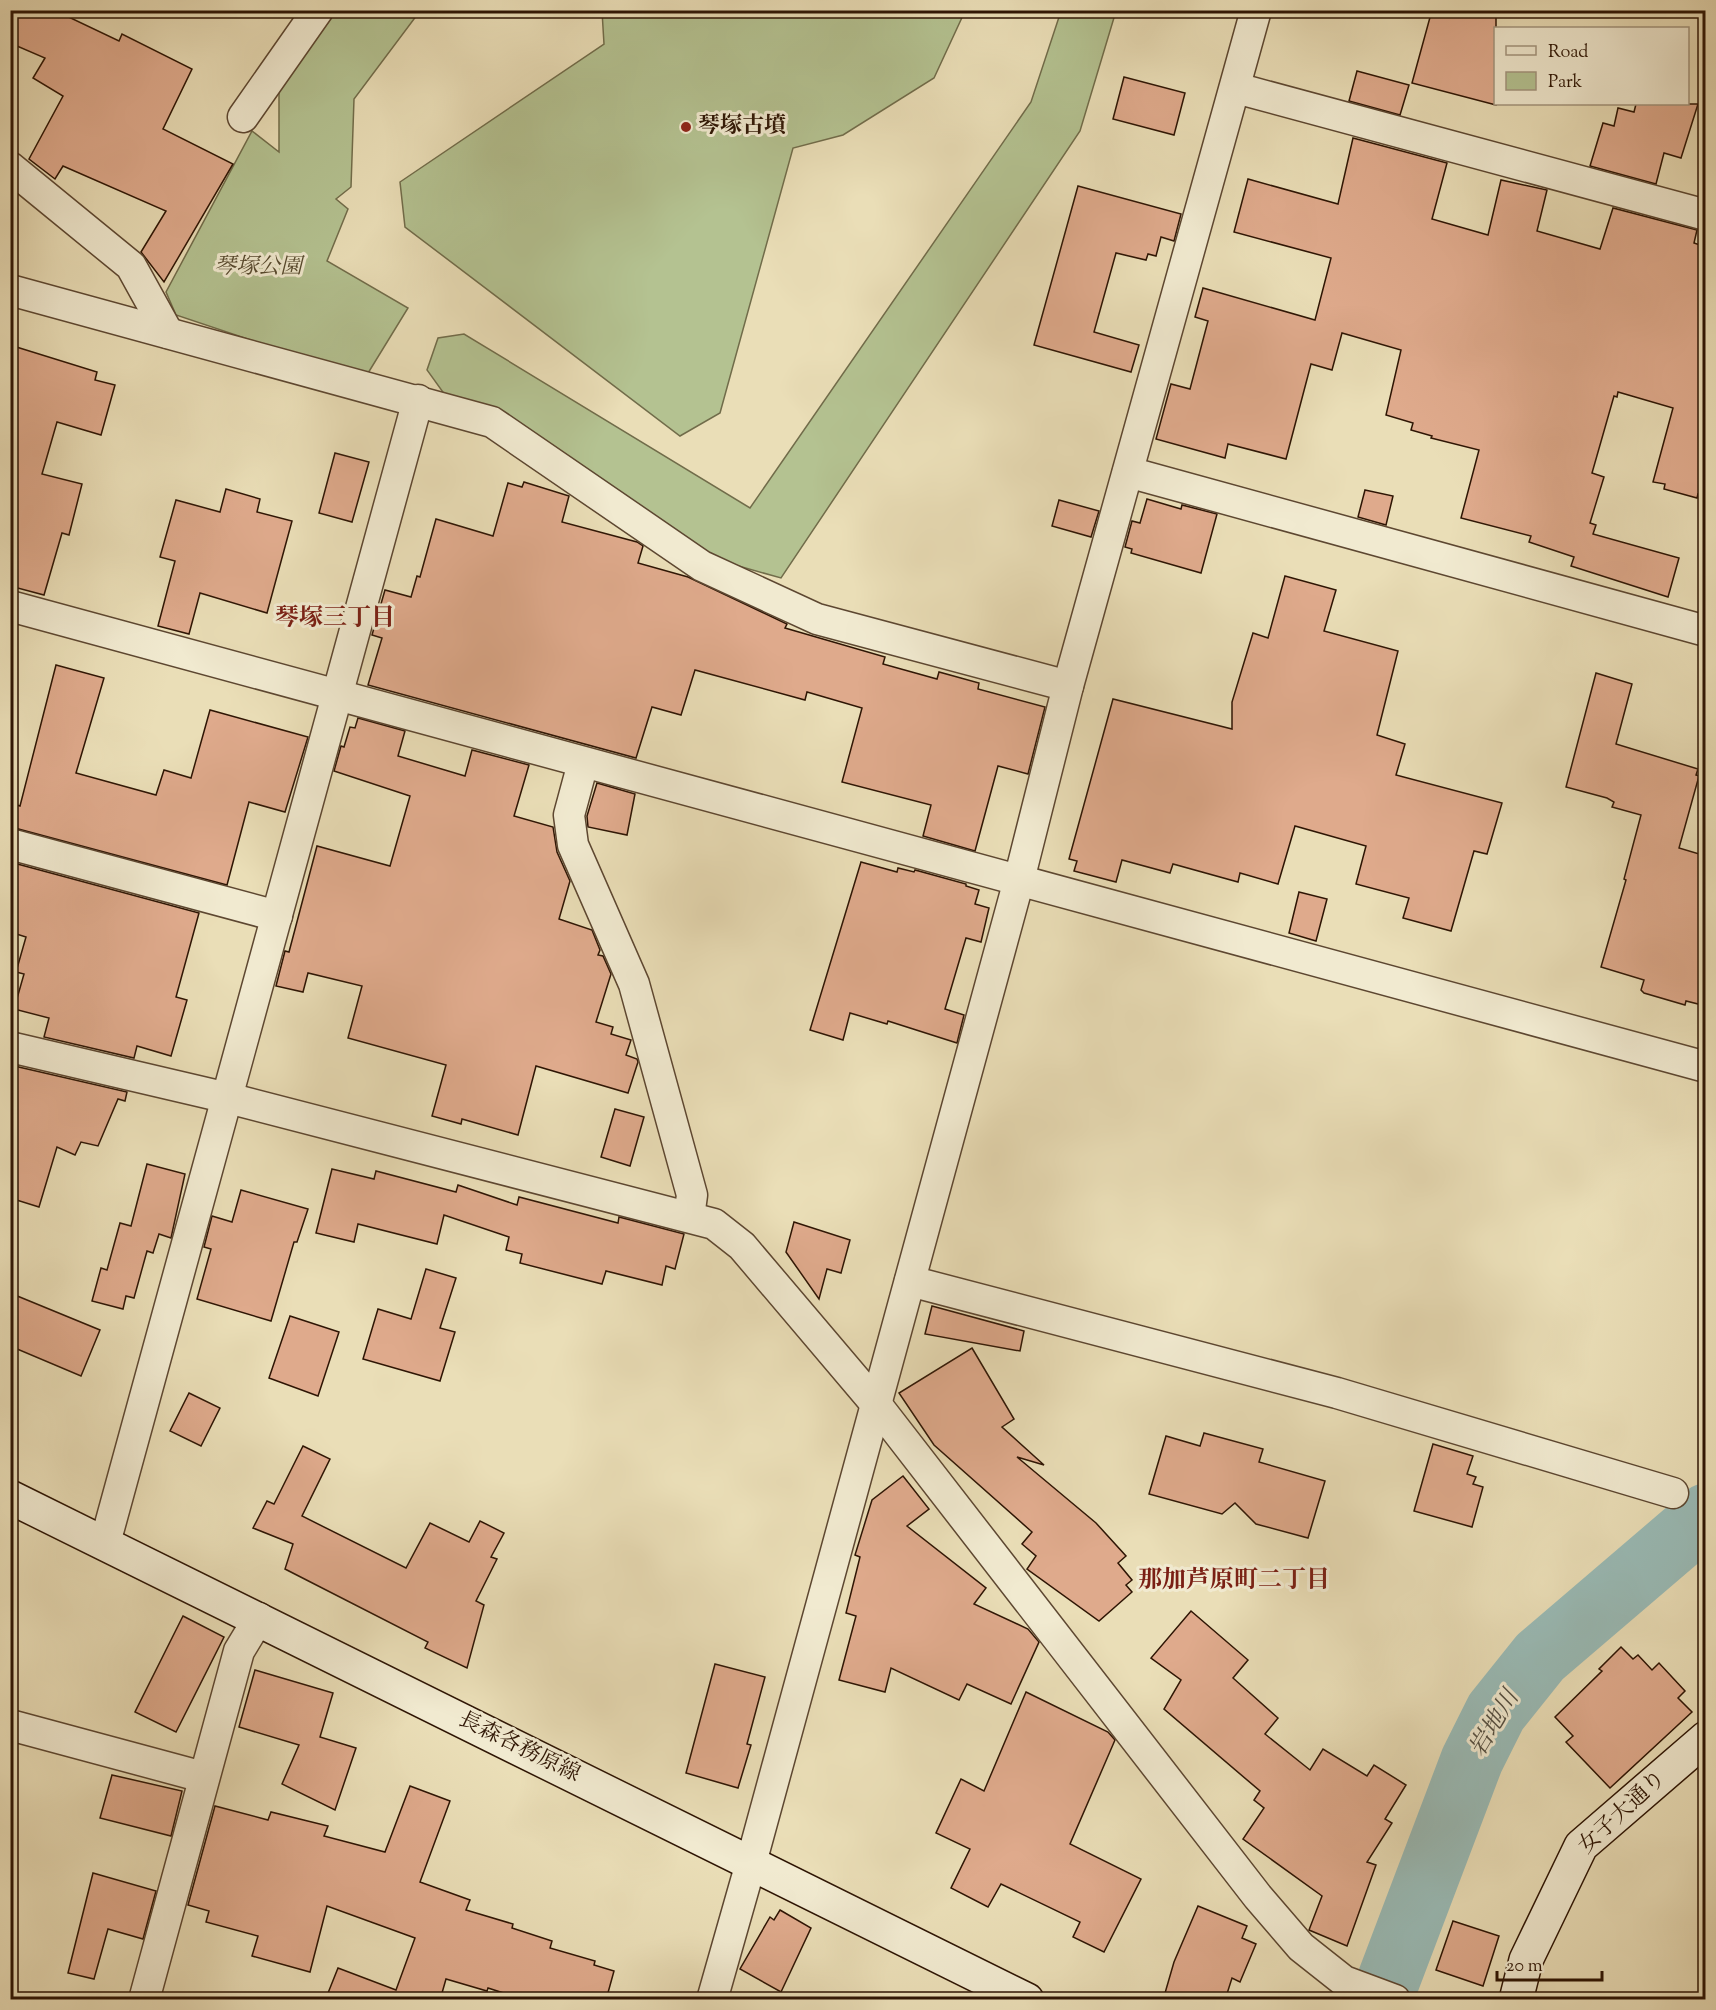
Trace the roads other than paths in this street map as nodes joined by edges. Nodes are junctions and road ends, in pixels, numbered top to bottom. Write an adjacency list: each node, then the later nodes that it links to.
1 (318, 10): 4 (street)
2 (1257, 10): 3 (street)
3 (1236, 88): 6 (street); 10 (street)
4 (243, 117)
5 (10, 167): 8 (street)
6 (1706, 215)
7 (10, 291): 8 (street)
8 (168, 333): 9 (street)
9 (418, 400): 13 (street); 14 (street)
10 (1128, 472): 12 (street); 13 (street)
11 (10, 606): 14 (street)
12 (1706, 631)
13 (1068, 686): 17 (street)
14 (336, 695): 15 (street); 18 (street)
15 (583, 763): 17 (street); 22 (street)
16 (10, 844): 18 (street)
17 (1019, 880): 20 (street); 23 (street)
18 (277, 916): 21 (street)
19 (10, 1047): 21 (street)
20 (1706, 1067)
21 (228, 1098): 22 (street); 27 (street)
22 (689, 1217): 24 (street)
23 (910, 1281): 24 (street); 25 (street)
24 (876, 1404): 32 (street); 36 (street)
25 (1673, 1493)
26 (10, 1497): 27 (main road, 長森各務原線)
27 (105, 1543): 28 (main road, 長森各務原線)
28 (259, 1618): 31 (street); 32 (main road, 長森各務原線)
29 (10, 1725): 31 (street)
30 (1706, 1738): 37 (main road, 女子大通り)
31 (203, 1777): 33 (street)
32 (752, 1863): 34 (street); 35 (main road, 長森各務原線)
33 (144, 2000)
34 (712, 2000)
35 (1028, 2000)
36 (1395, 2000)
37 (1516, 2000)

